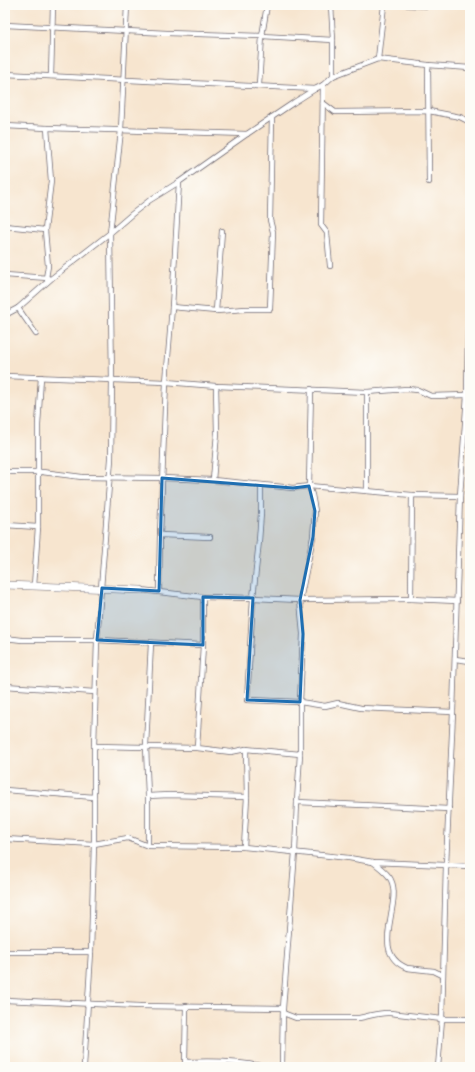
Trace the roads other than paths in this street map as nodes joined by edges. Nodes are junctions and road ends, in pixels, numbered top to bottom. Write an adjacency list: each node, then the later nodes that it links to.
1 (53, 5): 11 (street)
2 (127, 5): 12 (street)
3 (267, 5): 13 (street)
4 (331, 5): 14 (street)
5 (384, 5): 15 (street)
6 (408, 5): 7 (street)
7 (451, 5)
8 (465, 5): 9 (street)
9 (470, 6)
10 (5, 25): 11 (street)
11 (53, 27): 12 (street); 19 (street)
12 (126, 31): 13 (street); 21 (street)
13 (262, 36): 14 (street); 22 (street)
14 (333, 40): 20 (street)
15 (378, 59): 16 (street); 20 (street)
16 (428, 65): 17 (street); 26 (street)
17 (470, 68)
18 (5, 74): 19 (street)
19 (51, 76): 21 (street)
20 (333, 76): 23 (street)
21 (122, 79): 22 (street); 31 (street)
22 (259, 85): 24 (street)
23 (323, 86): 24 (street); 25 (street)
24 (316, 89): 27 (street)
25 (323, 103): 26 (street); 39 (street)
26 (429, 111): 28 (street); 34 (street)
27 (272, 117): 32 (street); 44 (street)
28 (470, 122)
29 (5, 126): 30 (street)
30 (47, 128): 31 (street); 36 (street)
31 (120, 130): 32 (street); 38 (street)
32 (247, 134): 33 (street)
33 (179, 182): 38 (street); 42 (street)
34 (429, 182)
35 (5, 226): 36 (street)
36 (45, 230): 41 (street)
37 (222, 232): 44 (street)
38 (110, 233): 41 (street); 50 (street)
39 (330, 266)
40 (5, 275): 41 (street)
41 (49, 278): 43 (street)
42 (172, 307): 44 (street); 51 (street)
43 (18, 308): 45 (street); 47 (street)
44 (216, 311)
45 (5, 316)
46 (468, 326): 55 (street)
47 (36, 334)
48 (5, 376): 49 (street)
49 (41, 378): 50 (street); 57 (street)
50 (112, 381): 51 (street); 58 (street)
51 (166, 382): 52 (street); 59 (street)
52 (216, 386): 53 (street); 60 (street)
53 (311, 389): 54 (street); 62 (street)
54 (367, 392): 55 (street); 63 (street)
55 (467, 395): 65 (street)
56 (5, 472): 57 (street)
57 (37, 472): 58 (street); 67 (street)
58 (110, 477): 59 (street); 72 (street)
59 (162, 478): 60 (street); 68 (street)
60 (212, 480): 61 (street)
61 (261, 485): 62 (street); 76 (street)
62 (309, 486): 63 (street); 78 (street)
63 (367, 491): 64 (street)
64 (412, 495): 65 (street); 77 (street)
65 (460, 496): 79 (street)
66 (5, 526): 67 (street)
67 (38, 527): 71 (street)
68 (160, 535): 69 (street); 74 (street)
69 (210, 537)
70 (5, 585): 71 (street)
71 (34, 586): 72 (street)
72 (102, 588): 73 (street); 81 (street)
73 (141, 590): 74 (street)
74 (159, 591): 75 (street)
75 (203, 597): 76 (street); 83 (street)
76 (253, 598): 78 (street); 88 (street)
77 (410, 599): 78 (street); 79 (street)
78 (300, 600): 88 (street)
79 (456, 601): 84 (street)
80 (5, 638): 81 (street)
81 (97, 640): 82 (street); 87 (street)
82 (151, 643): 83 (street); 91 (street)
83 (204, 645): 92 (street)
84 (454, 659): 85 (street); 89 (street)
85 (470, 661)
86 (5, 686): 87 (street)
87 (95, 692): 90 (street)
88 (300, 702): 89 (street); 94 (street)
89 (453, 712): 100 (street)
90 (94, 746): 91 (street); 97 (street)
91 (146, 746): 92 (street); 96 (street)
92 (197, 748): 93 (street)
93 (246, 749): 94 (street); 98 (street)
94 (300, 754): 99 (street)
95 (5, 790): 97 (street)
96 (148, 796): 98 (street); 103 (street)
97 (94, 797): 102 (street)
98 (246, 797): 104 (street)
99 (297, 802): 100 (street); 105 (street)
100 (449, 810): 107 (street)
101 (5, 838): 102 (street)
102 (94, 844): 103 (street); 110 (street)
103 (148, 846): 104 (street)
104 (244, 847): 105 (street)
105 (295, 852): 106 (street); 115 (street)
106 (373, 862): 107 (street); 111 (street)
107 (446, 865): 108 (street); 111 (street)
108 (470, 866)
109 (5, 952): 110 (street)
110 (91, 952): 113 (street)
111 (442, 975): 116 (street)
112 (5, 1000): 113 (street)
113 (88, 1003): 114 (street); 118 (street)
114 (186, 1006): 115 (street); 119 (street)
115 (283, 1010): 116 (street); 120 (street)
116 (442, 1019): 117 (street); 121 (street)
117 (470, 1019)
118 (84, 1067)
119 (264, 1067)
120 (282, 1067)
121 (438, 1067)

